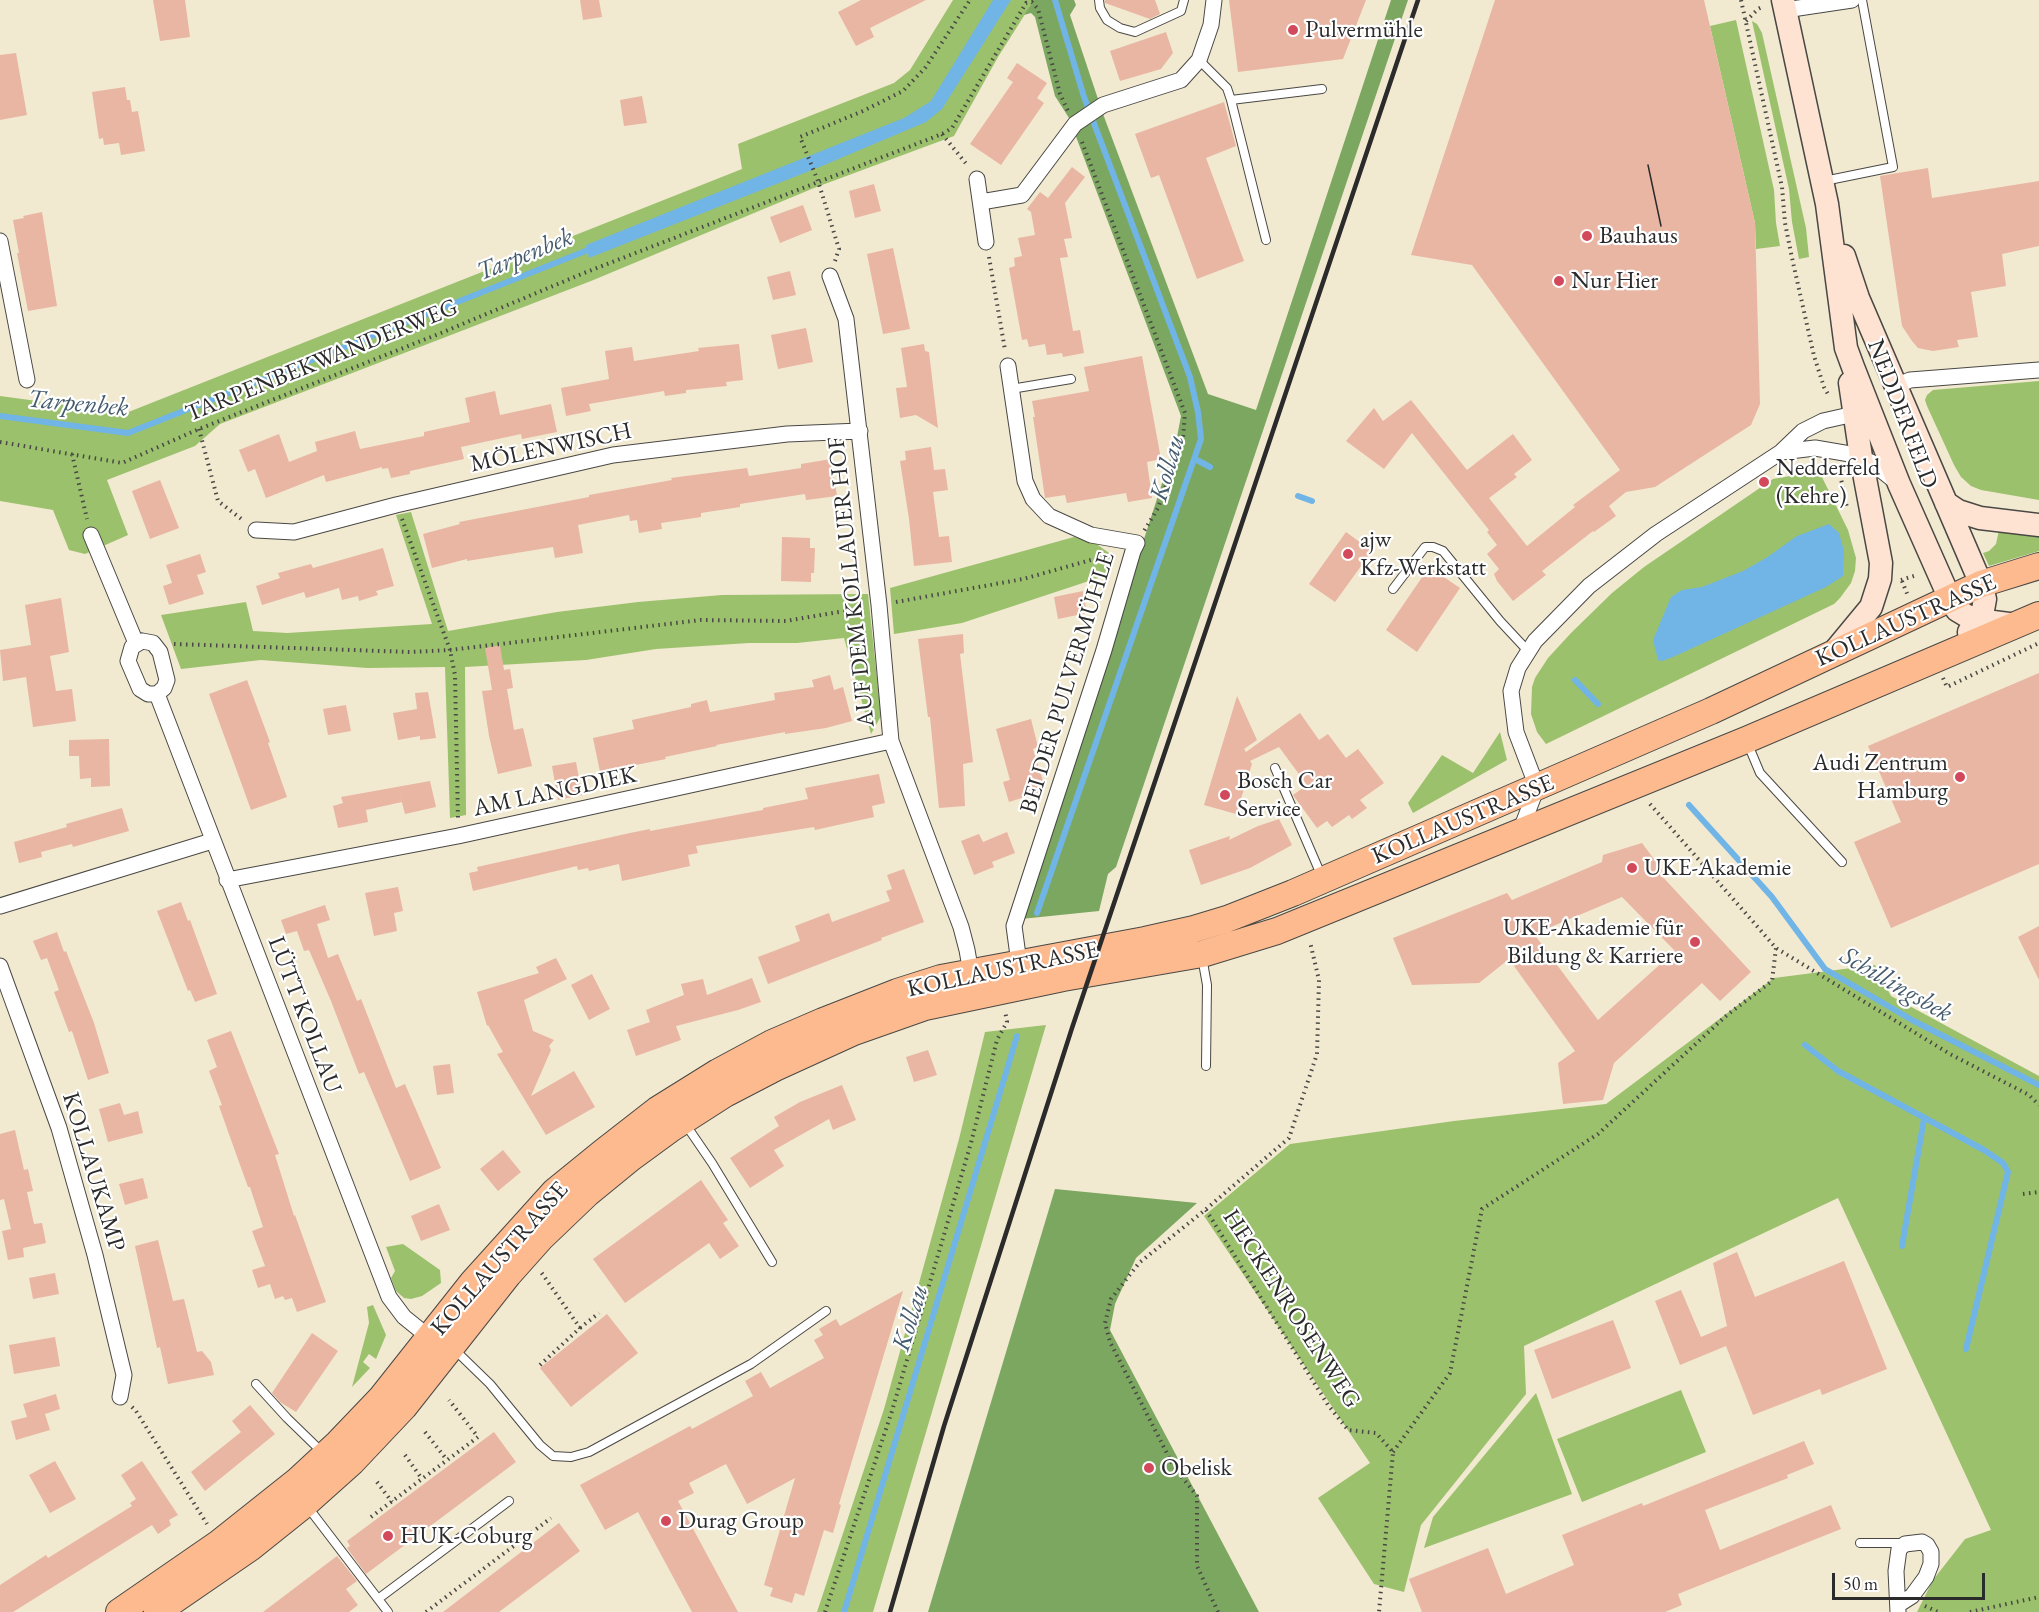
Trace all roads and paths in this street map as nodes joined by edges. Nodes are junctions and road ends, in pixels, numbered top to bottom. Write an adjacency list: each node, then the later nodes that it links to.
1 (970, 0): 16 (path)
2 (1099, 0): 3 (lane)
3 (1184, 0)
4 (1214, 0): 9 (street)
5 (1741, 0): 29 (path)
6 (1852, 0): 8 (street)
7 (1862, 0): 17 (lane)
8 (1784, 5): 17 (main road, NEDDERFELD)
9 (1199, 60): 11 (lane); 12 (street)
10 (1322, 89): 11 (lane)
11 (1231, 100): 20 (lane)
12 (1077, 122): 13 (path); 18 (street)
13 (942, 134): 15 (path); 16 (path, TARPENBEKWANDERWEG)
14 (1092, 168): 45 (path)
15 (977, 179): 18 (street)
16 (818, 181): 23 (path); 33 (path, TARPENBEKWANDERWEG)
17 (1822, 181): 19 (main road, NEDDERFELD)
18 (981, 202): 22 (street)
19 (1827, 204): 28 (main road, NEDDERFELD); 31 (main road, NEDDERFELD)
20 (1266, 240)
21 (0, 241): 27 (street)
22 (986, 242): 24 (path)
23 (830, 276): 34 (street, AUF DEM KOLLAUER HOF)
24 (1008, 366): 30 (street, BEI DER PULVERMÜHLE)
25 (2039, 369): 28 (street)
26 (1071, 379): 30 (lane)
27 (27, 380)
28 (1896, 386): 32 (main road, NEDDERFELD)
29 (1824, 387)
30 (1011, 389): 45 (street, BEI DER PULVERMÜHLE)
31 (1861, 412): 32 (main road); 36 (street); 38 (main road); 39 (main road, NEDDERFELD)
32 (1908, 416): 40 (main road, NEDDERFELD)
33 (199, 429): 37 (path, TARPENBEKWANDERWEG); 43 (path)
34 (860, 431): 41 (street, MÖLENWISCH); 54 (street, AUF DEM KOLLAUER HOF)
35 (0, 442): 37 (path, TARPENBEKWANDERWEG)
36 (1780, 452): 38 (street); 61 (street)
37 (72, 454): 44 (path)
38 (1861, 457): 39 (street); 63 (main road)
39 (1899, 484): 53 (main road, NEDDERFELD)
40 (1947, 503): 42 (main road); 50 (main road, NEDDERFELD)
41 (396, 505): 43 (street, MÖLENWISCH); 59 (path)
42 (2039, 525)
43 (256, 530)
44 (91, 535): 57 (street)
45 (1135, 547): 54 (path); 81 (street, BEI DER PULVERMÜHLE)
46 (2039, 566): 50 (main road, KOLLAUSTRASSE)
47 (1916, 575): 49 (path)
48 (1892, 579): 49 (path)
49 (1902, 580): 52 (path)
50 (1982, 584): 53 (main road, KOLLAUSTRASSE); 55 (main road, NEDDERFELD)
51 (1393, 589): 61 (lane)
52 (1909, 598)
53 (1950, 598): 55 (main road, NEDDERFELD); 63 (main road, KOLLAUSTRASSE)
54 (879, 605): 59 (path); 67 (street, AUF DEM KOLLAUER HOF)
55 (1978, 620): 56 (main road, NEDDERFELD); 62 (main road, NEDDERFELD)
56 (2031, 620): 62 (main road, KOLLAUSTRASSE)
57 (136, 643): 60 (street); 65 (street)
58 (2039, 643): 64 (path)
59 (450, 650): 60 (path); 72 (path)
60 (160, 651): 65 (street)
61 (1528, 651): 70 (street)
62 (1956, 651): 66 (main road, KOLLAUSTRASSE)
63 (1832, 654): 70 (main road, KOLLAUSTRASSE)
64 (1944, 680)
65 (157, 694): 73 (street, LÜTT KOLLAU)
66 (1746, 740): 69 (main road, KOLLAUSTRASSE); 74 (lane)
67 (891, 741): 72 (street, AM LANGDIEK); 83 (street, AUF DEM KOLLAUER HOF)
68 (1275, 768): 76 (lane)
69 (1634, 785): 71 (main road, KOLLAUSTRASSE); 79 (path)
70 (1537, 787): 71 (street); 76 (main road, KOLLAUSTRASSE)
71 (1520, 832): 78 (main road, KOLLAUSTRASSE)
72 (458, 836): 75 (street, AM LANGDIEK)
73 (212, 841): 75 (street, LÜTT KOLLAU); 77 (street)
74 (1842, 862)
75 (227, 880): 96 (street, LÜTT KOLLAU)
76 (1324, 880): 81 (main road, KOLLAUSTRASSE)
77 (0, 906)
78 (1301, 922): 80 (main road, KOLLAUSTRASSE); 90 (path, HECKENROSENWEG)
79 (1776, 948): 86 (path); 102 (path)
80 (1202, 954): 85 (lane); 87 (main road, KOLLAUSTRASSE)
81 (1019, 963): 83 (main road, KOLLAUSTRASSE)
82 (0, 966): 99 (street, KOLLAUKAMP)
83 (970, 973): 96 (main road, KOLLAUSTRASSE)
84 (1004, 1008): 123 (path)
85 (1206, 1066)
86 (2039, 1106)
87 (683, 1121): 91 (main road, KOLLAUSTRASSE); 92 (lane)
88 (2039, 1192): 89 (path)
89 (2023, 1194)
90 (1205, 1210): 102 (path, HECKENROSENWEG); 124 (path, HECKENROSENWEG)
91 (528, 1252): 95 (path); 96 (main road, KOLLAUSTRASSE)
92 (772, 1262)
93 (826, 1311): 96 (lane)
94 (599, 1313): 95 (path)
95 (580, 1328): 97 (path)
96 (441, 1342): 103 (main road, KOLLAUSTRASSE); 110 (main road, KOLLAUSTRASSE)
97 (540, 1365)
98 (256, 1384): 103 (lane)
99 (120, 1396): 113 (path)
100 (449, 1400): 105 (path)
101 (425, 1432): 105 (path)
102 (1393, 1452): 125 (path)
103 (325, 1455): 113 (main road, KOLLAUSTRASSE)
104 (405, 1455): 106 (path)
105 (447, 1460): 106 (path)
106 (422, 1479): 109 (path)
107 (377, 1482): 109 (path)
108 (509, 1501): 117 (lane)
109 (392, 1502): 111 (path)
110 (305, 1504): 117 (lane); 120 (main road, KOLLAUSTRASSE)
111 (371, 1517)
112 (551, 1518): 122 (path)
113 (219, 1543): 119 (main road, KOLLAUSTRASSE)
114 (1860, 1543): 115 (lane)
115 (1908, 1543): 118 (street); 118 (street)
116 (2039, 1598): 126 (path)
117 (378, 1599): 121 (lane)
118 (1898, 1608)
119 (119, 1612)
120 (157, 1612)
121 (388, 1612)
122 (426, 1612)
123 (825, 1612)
124 (1218, 1612)
125 (1379, 1612)
126 (1970, 1612)

